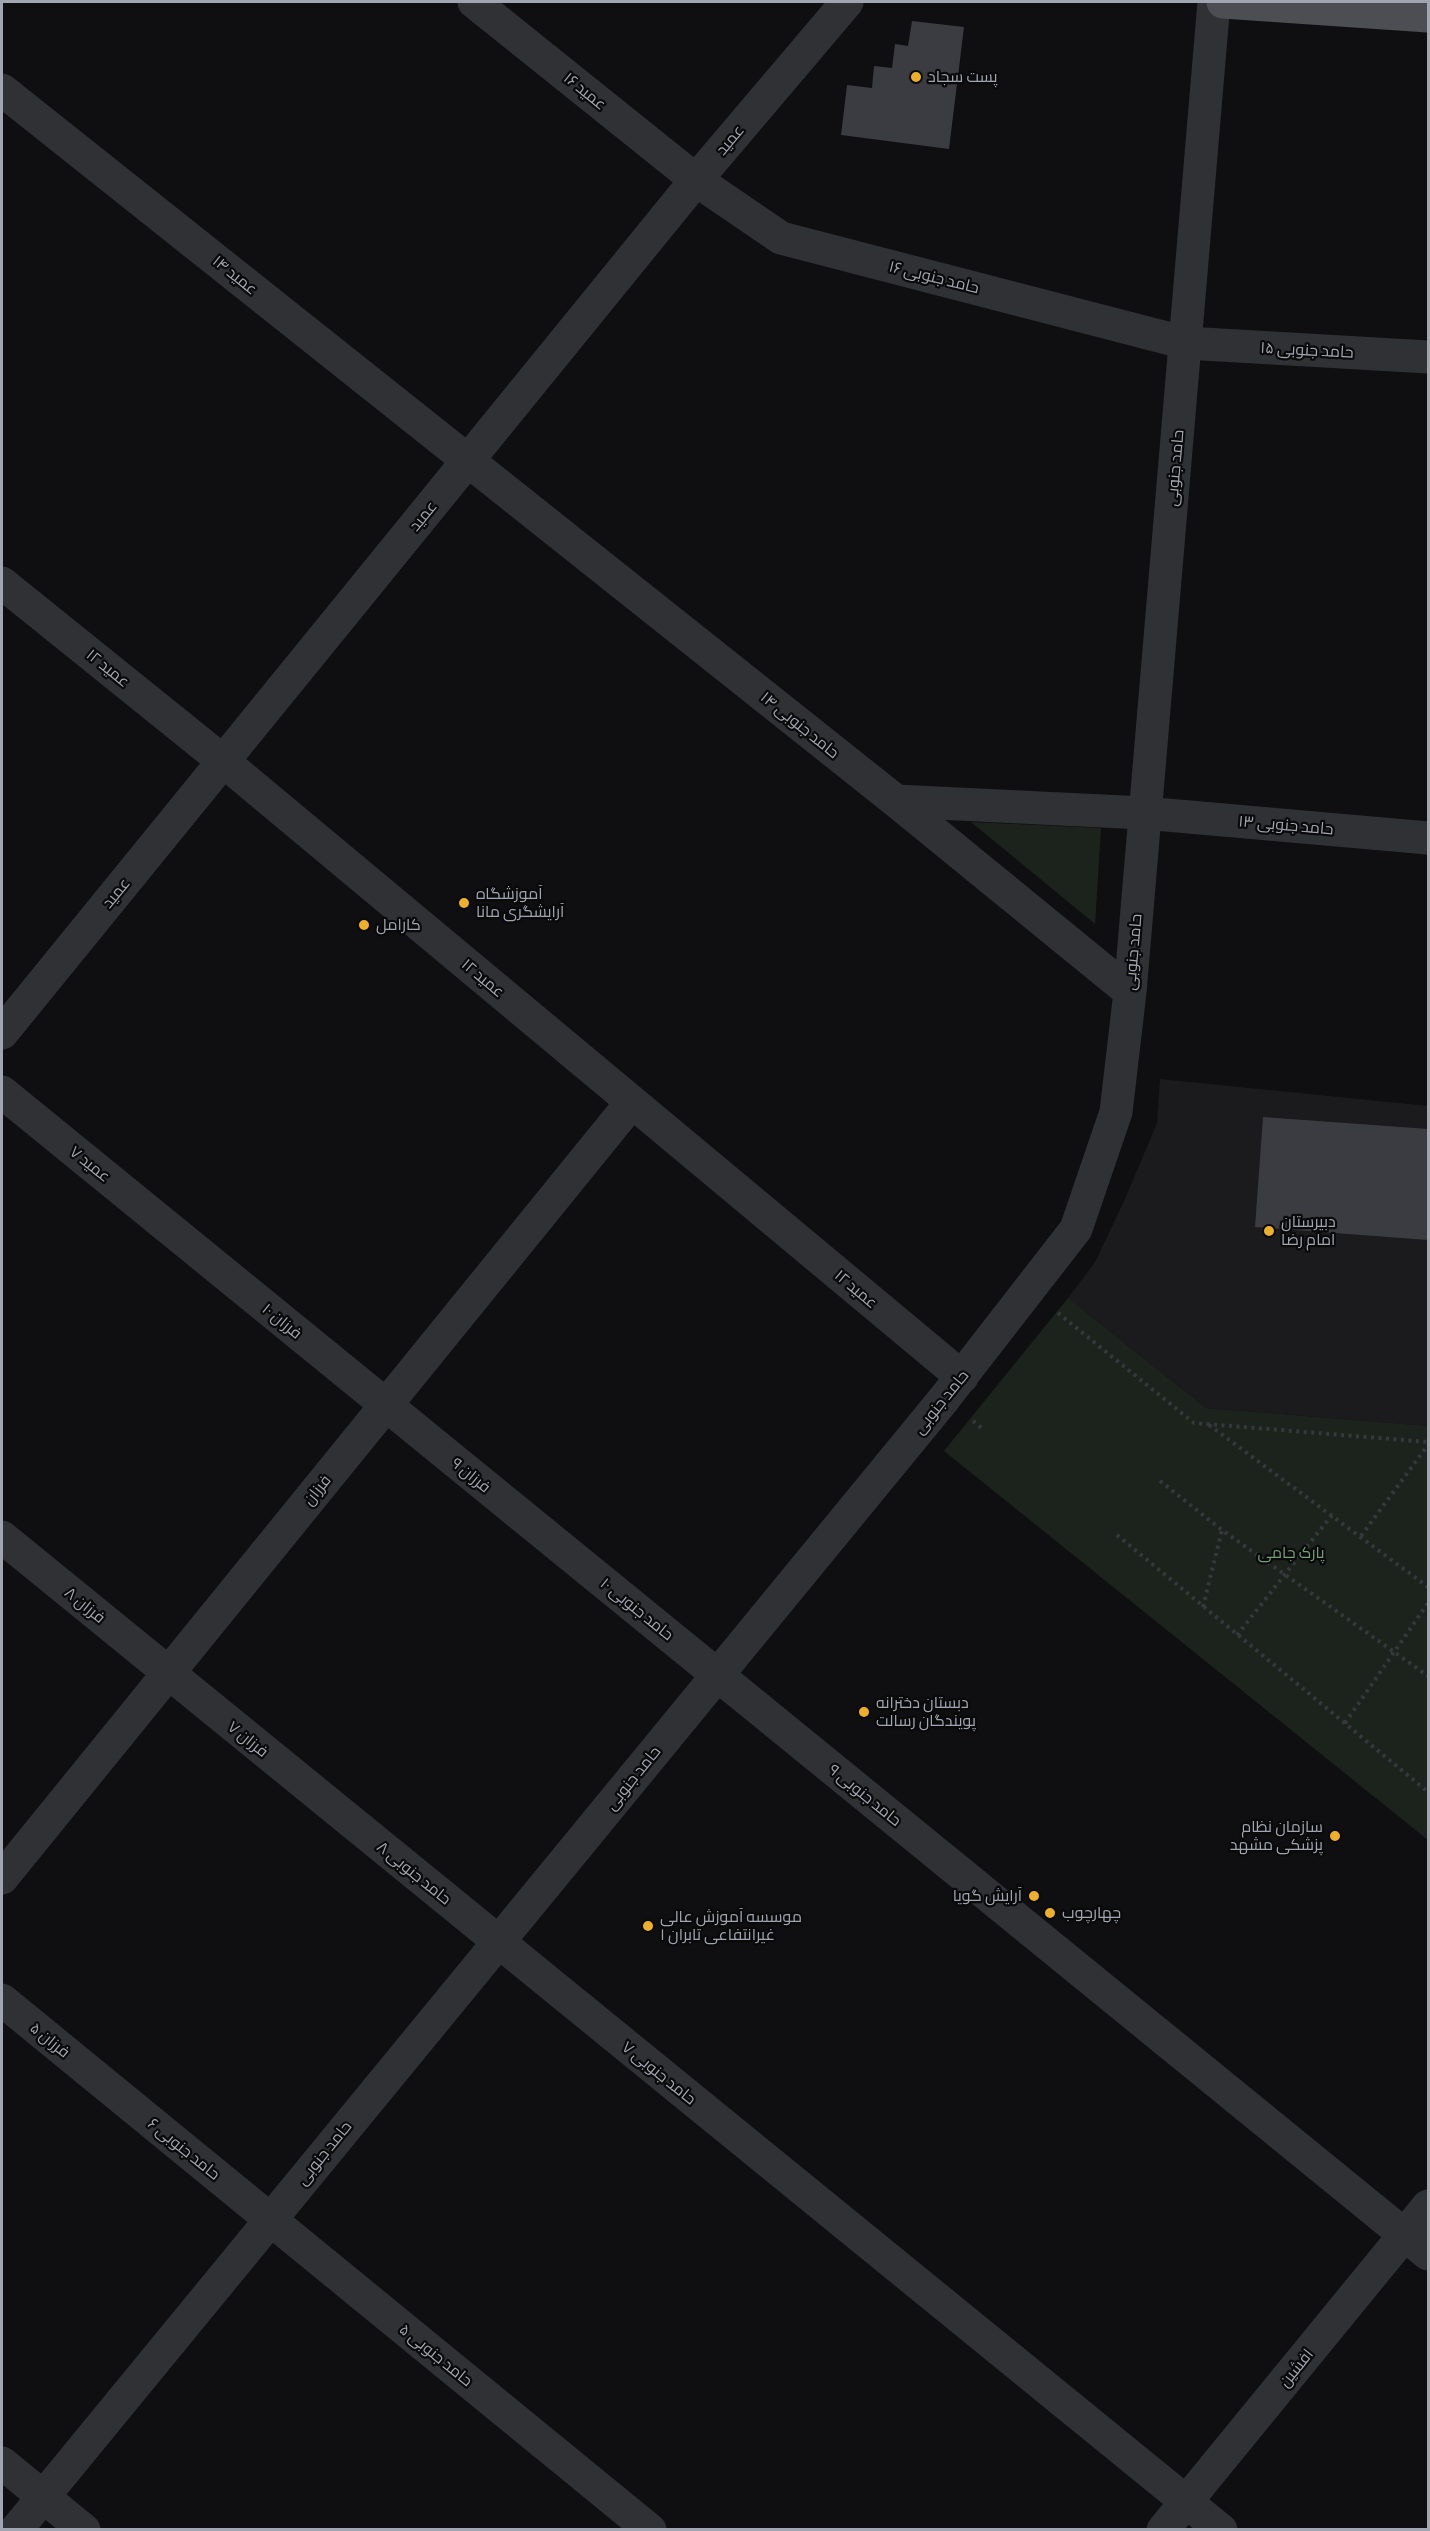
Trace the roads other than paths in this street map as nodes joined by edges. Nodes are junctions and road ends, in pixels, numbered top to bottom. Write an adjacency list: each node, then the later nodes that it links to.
1 (474, 2): 7 (street, عمید ۱۶)
2 (847, 2): 7 (street, عمید)
3 (1214, 2): 8 (street, حامد جنوبی)
4 (1223, 2): 5 (main road)
5 (1428, 16)
6 (2, 90): 10 (street, عمید ۱۴)
7 (696, 180): 8 (street, حامد جنوبی ۱۶); 10 (street, عمید)
8 (1186, 343): 9 (street, حامد جنوبی ۱۵); 14 (street, حامد جنوبی)
9 (1428, 357)
10 (468, 461): 12 (street, عمید); 13 (street, حامد جنوبی ۱۴)
11 (2, 583): 12 (street, عمید ۱۲)
12 (223, 761): 17 (street, عمید); 19 (street, عمید ۱۲)
13 (896, 801): 14 (street, حامد جنوبی ۱۳); 16 (street, حامد جنوبی ۱۴)
14 (1144, 813): 15 (street, حامد جنوبی ۱۳); 16 (street, حامد جنوبی)
15 (1428, 837)
16 (1130, 992): 21 (street, حامد جنوبی)
17 (2, 1033)
18 (2, 1092): 20 (street, عمید ۷)
19 (633, 1102): 21 (street, عمید ۱۲); 22 (street, فرزان)
20 (178, 1237): 22 (street, فرزان ۱۰)
21 (962, 1377): 26 (street, حامد جنوبی)
22 (386, 1405): 24 (street, فرزان ۹); 25 (street, فرزان)
23 (2, 1537): 25 (street, فرزان ۸)
24 (557, 1544): 26 (street, حامد جنوبی ۱۰)
25 (168, 1673): 27 (street, فرزان ۷); 28 (street, فرزان)
26 (717, 1675): 29 (street, حامد جنوبی); 34 (street, حامد جنوبی ۹)
27 (329, 1804): 29 (street, حامد جنوبی ۸)
28 (2, 1878)
29 (498, 1942): 33 (street, حامد جنوبی); 37 (street, حامد جنوبی ۷)
30 (2, 2000): 31 (street, فرزان ۵)
31 (98, 2079): 33 (street, حامد جنوبی ۶)
32 (1428, 2206): 34 (street, افشین)
33 (270, 2219): 36 (street, حامد جنوبی); 40 (street, حامد جنوبی ۵)
34 (1417, 2244): 37 (street, افشین)
35 (2, 2463): 36 (street)
36 (43, 2497): 38 (street, حامد جنوبی); 39 (street)
37 (1186, 2501): 41 (street, افشین); 42 (street, حامد جنوبی ۷)
38 (16, 2529)
39 (84, 2529)
40 (650, 2529)
41 (1163, 2529)
42 (1221, 2529)

